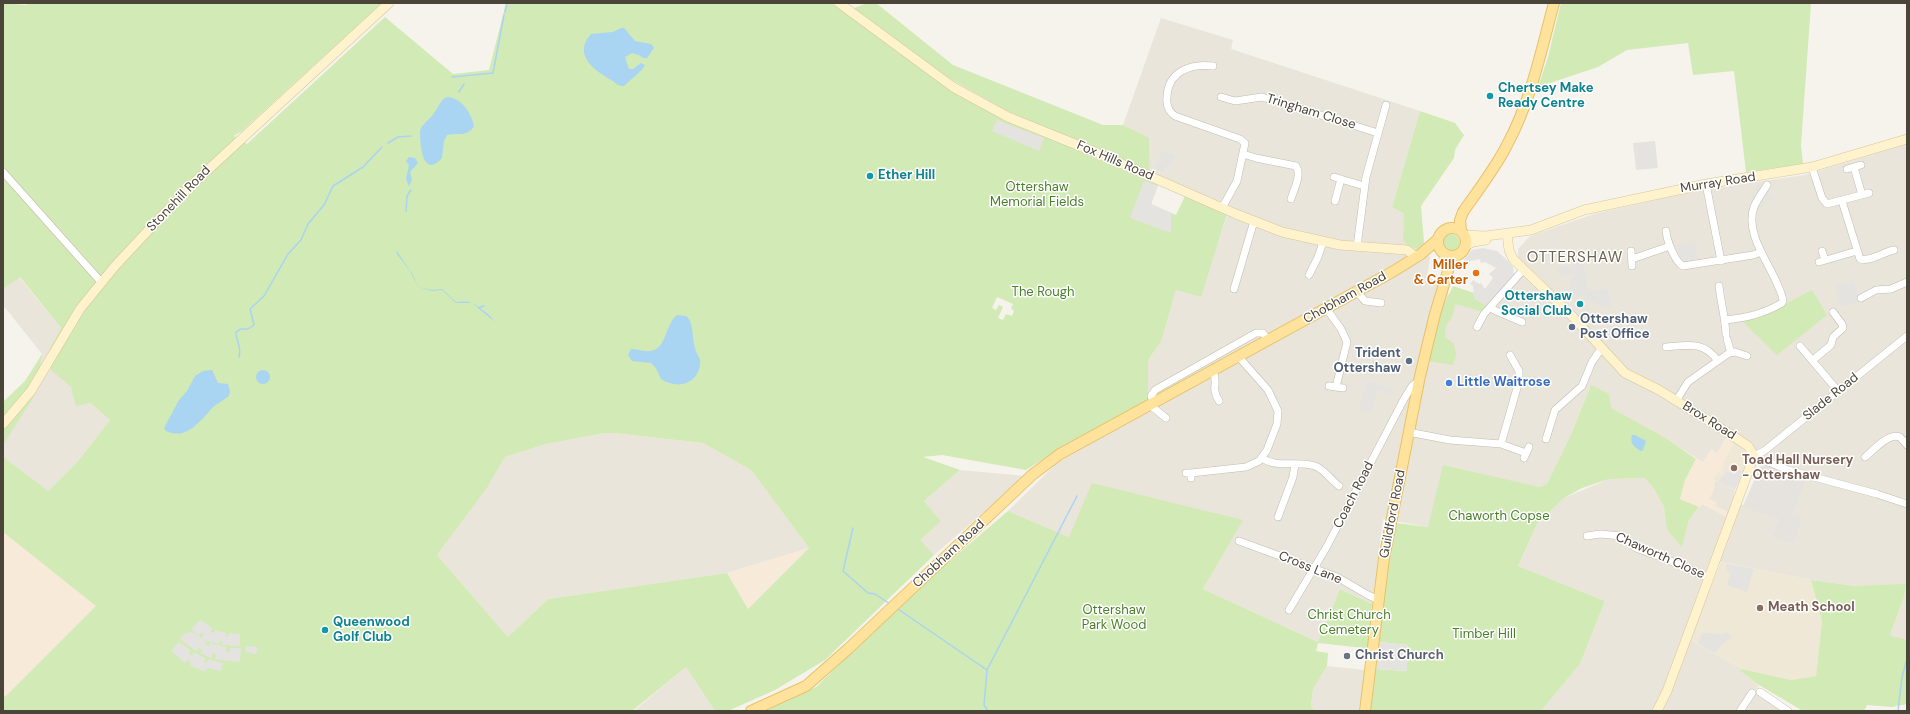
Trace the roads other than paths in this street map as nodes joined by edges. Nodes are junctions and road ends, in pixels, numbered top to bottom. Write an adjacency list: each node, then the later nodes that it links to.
1 (389, 3): 42 (street, Stonehill Road)
2 (839, 3): 20 (street, Fox Hills Road)
3 (1554, 3): 13 (main road)
4 (1213, 66): 9 (street)
5 (1221, 97): 7 (street, Tringham Close)
6 (1386, 105): 7 (street)
7 (1378, 133): 15 (street)
8 (1907, 139): 10 (street, Murray Road)
9 (1243, 154): 17 (street); 20 (street)
10 (1812, 167): 14 (street, Murray Road); 19 (street)
11 (1854, 167): 19 (street)
12 (3, 172): 42 (street)
13 (1488, 177): 22 (main road); 24 (main road)
14 (1706, 184): 25 (street, Murray Road); 38 (street)
15 (1364, 186): 18 (street); 29 (street)
16 (1767, 186): 34 (street)
17 (1291, 199)
18 (1335, 201)
19 (1842, 201): 33 (street)
20 (1222, 208): 21 (street, Fox Hills Road)
21 (1254, 221): 27 (street, Fox Hills Road); 44 (street)
22 (1445, 230): 24 (main road); 26 (main road)
23 (1666, 231): 28 (street)
24 (1462, 233): 25 (street, Murray Road); 31 (main road)
25 (1507, 236): 31 (street, Murray Road); 39 (street, Brox Road)
26 (1437, 240): 35 (main road); 36 (main road, Chobham Road)
27 (1323, 242): 29 (street, Fox Hills Road); 40 (street)
28 (1670, 246): 37 (street); 38 (street)
29 (1357, 247): 36 (street, Fox Hills Road)
30 (1888, 248): 33 (street)
31 (1463, 250): 35 (main road); 51 (main road, Guildford Road)
32 (1822, 251): 33 (street)
33 (1857, 251)
34 (1761, 252): 38 (street); 52 (street)
35 (1442, 253): 36 (main road, Chobham Road); 51 (main road, Guildford Road)
36 (1418, 256): 45 (main road, Chobham Road)
37 (1632, 259)
38 (1721, 261)
39 (1524, 269): 48 (street); 59 (street, Brox Road)
40 (1309, 275)
41 (1907, 282): 46 (street)
42 (102, 283): 74 (street, Stonehill Road)
43 (1719, 286): 52 (street)
44 (1234, 288)
45 (1357, 292): 47 (street); 49 (main road, Chobham Road)
46 (1861, 298)
47 (1382, 303)
48 (1491, 307): 53 (street); 54 (street)
49 (1326, 308): 56 (main road, Chobham Road); 68 (street)
50 (1833, 312): 64 (street)
51 (1434, 320): 67 (main road, Guildford Road)
52 (1725, 320): 61 (street)
53 (1522, 322)
54 (1477, 327)
55 (1906, 339): 69 (street, Slade Road)
56 (1268, 340): 62 (main road, Chobham Road); 72 (street)
57 (1800, 346): 64 (street)
58 (1666, 347): 65 (street)
59 (1601, 349): 71 (street, Brox Road); 76 (street)
60 (1510, 353): 77 (street)
61 (1731, 353): 63 (street); 65 (street)
62 (1238, 356): 66 (main road, Chobham Road); 81 (street)
63 (1747, 356)
64 (1813, 360): 69 (street)
65 (1718, 361): 71 (street)
66 (1213, 371): 70 (street); 72 (main road, Chobham Road)
67 (1419, 382): 75 (main road, Guildford Road); 90 (street, Coach Road)
68 (1336, 387)
69 (1838, 391): 80 (street, Slade Road)
70 (1219, 401)
71 (1676, 401): 80 (street, Brox Road)
72 (1152, 405): 73 (street); 96 (main road, Chobham Road)
73 (1166, 418)
74 (3, 424)
75 (1408, 432): 77 (street); 92 (main road, Guildford Road)
76 (1546, 439)
77 (1501, 444): 79 (street)
78 (1907, 445): 82 (street)
79 (1526, 453)
80 (1754, 456): 86 (street); 91 (street)
81 (1262, 458): 83 (street); 84 (street)
82 (1865, 458)
83 (1295, 464): 85 (street); 87 (street)
84 (1189, 475)
85 (1339, 486)
86 (1907, 504)
87 (1282, 513)
88 (1587, 536): 91 (street, Chaworth Close)
89 (1239, 541): 90 (street, Cross Lane)
90 (1315, 569): 92 (street, Cross Lane); 93 (street, Coach Road)
91 (1709, 578): 98 (street)
92 (1379, 600): 97 (main road, Guildford Road)
93 (1289, 610)
94 (1760, 692): 100 (street)
95 (1752, 693): 99 (street)
96 (751, 711)
97 (1366, 711)
98 (1657, 711)
99 (1740, 711)
100 (1788, 711)

